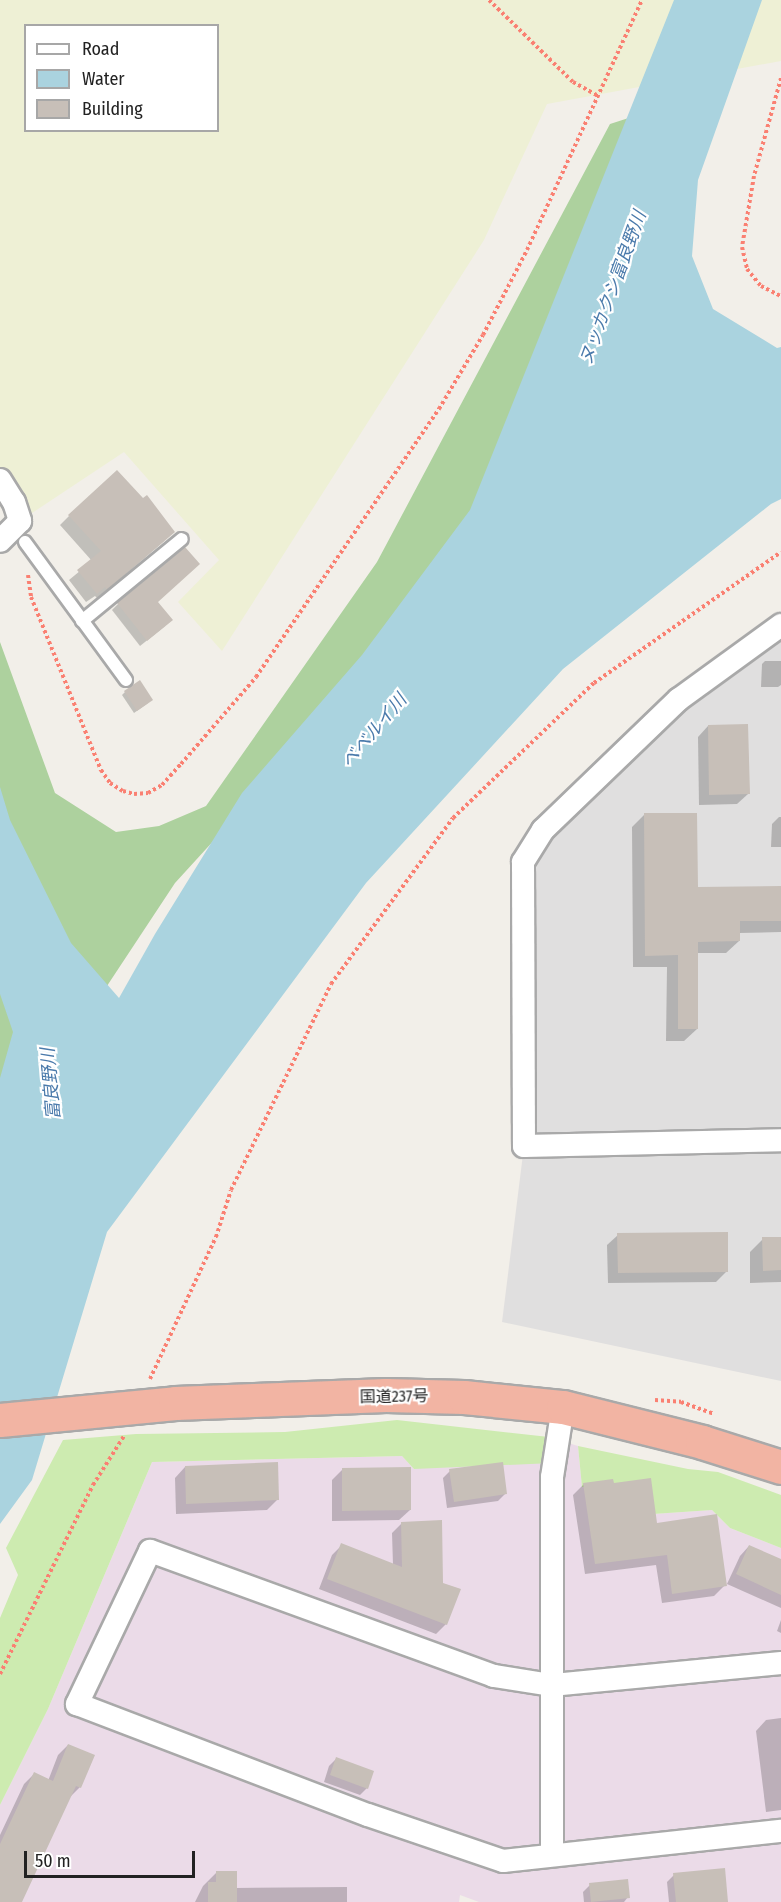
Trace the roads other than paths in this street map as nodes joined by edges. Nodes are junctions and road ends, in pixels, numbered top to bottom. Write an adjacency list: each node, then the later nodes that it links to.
1 (0, 480): 3 (street)
2 (182, 539): 4 (lane)
3 (10, 540): 4 (lane)
4 (82, 621): 6 (lane)
5 (781, 625): 7 (street)
6 (126, 680)
7 (781, 1140)
8 (563, 1407): 9 (highway, 国道237号); 10 (highway, 国道237号); 12 (street)
9 (0, 1420)
10 (781, 1467)
11 (781, 1663): 12 (street)
12 (551, 1685): 14 (street); 14 (street)
13 (781, 1831): 14 (street)
14 (552, 1855)

